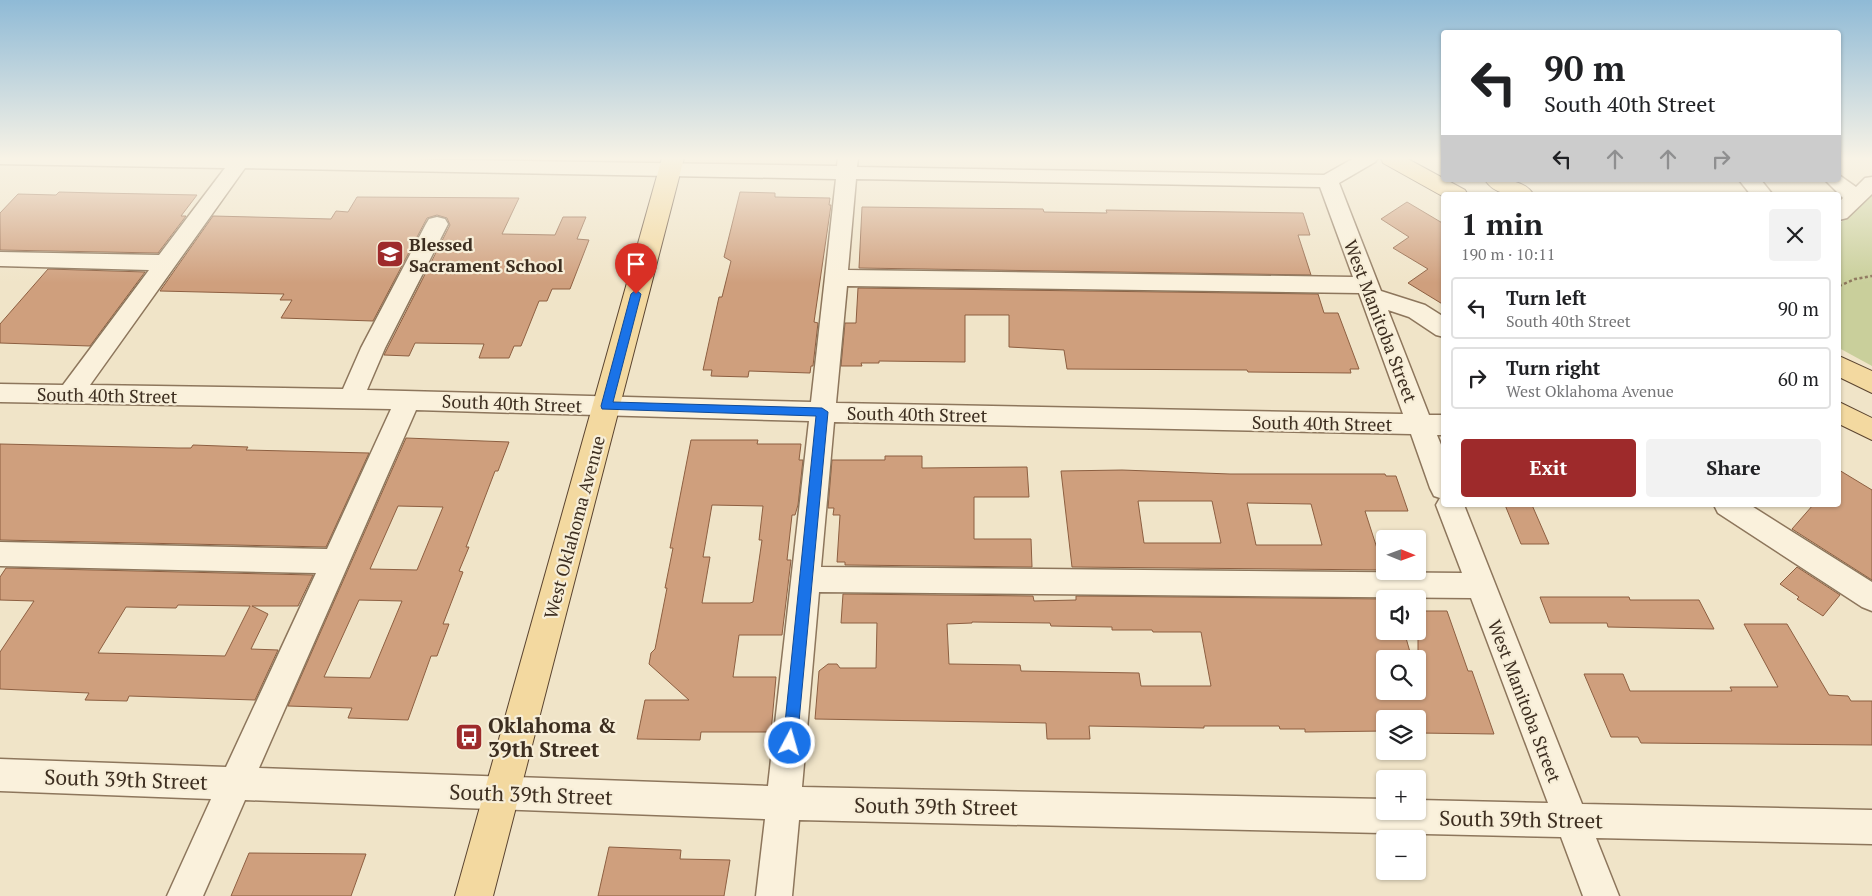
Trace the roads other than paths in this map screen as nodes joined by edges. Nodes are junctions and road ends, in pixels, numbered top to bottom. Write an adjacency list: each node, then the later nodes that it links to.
1 (211, 200): 9 (street)
2 (662, 200): 19 (main road, West Oklahoma Avenue)
3 (844, 200): 10 (street)
4 (1335, 200): 11 (street, West Manitoba Street)
5 (1854, 200): 6 (street)
6 (1841, 211)
7 (437, 224): 17 (street)
8 (0, 259): 9 (street)
9 (164, 263): 16 (street)
10 (836, 278): 11 (street); 20 (street)
11 (1369, 291): 12 (street); 22 (street, West Manitoba Street)
12 (1441, 327)
13 (1841, 366): 14 (main road)
14 (1872, 383)
15 (0, 393): 16 (street, South 40th Street)
16 (69, 395): 17 (street, South 40th Street)
17 (352, 399): 18 (street, South 40th Street)
18 (408, 400): 19 (street, South 40th Street); 28 (street)
19 (606, 406): 20 (street, South 40th Street); 34 (main road, West Oklahoma Avenue)
20 (822, 412): 22 (street, South 40th Street); 29 (street)
21 (1841, 413): 23 (main road)
22 (1432, 425): 24 (street, West Manitoba Street)
23 (1872, 430)
24 (1441, 472)
25 (1451, 507): 30 (street, West Manitoba Street)
26 (1731, 507): 31 (street)
27 (0, 554): 28 (street)
28 (335, 561): 33 (street)
29 (806, 579): 30 (street); 35 (street)
30 (1481, 586): 36 (street, West Manitoba Street)
31 (1872, 598)
32 (0, 775): 33 (street, South 39th Street)
33 (235, 783): 34 (street, South 39th Street); 38 (street)
34 (502, 793): 35 (street, South 39th Street); 39 (main road, West Oklahoma Avenue)
35 (784, 803): 36 (street, South 39th Street); 40 (street)
36 (1572, 821): 37 (street, South 39th Street); 41 (street, West Manitoba Street)
37 (1872, 826)
38 (185, 896)
39 (474, 896)
40 (774, 896)
41 (1601, 896)

